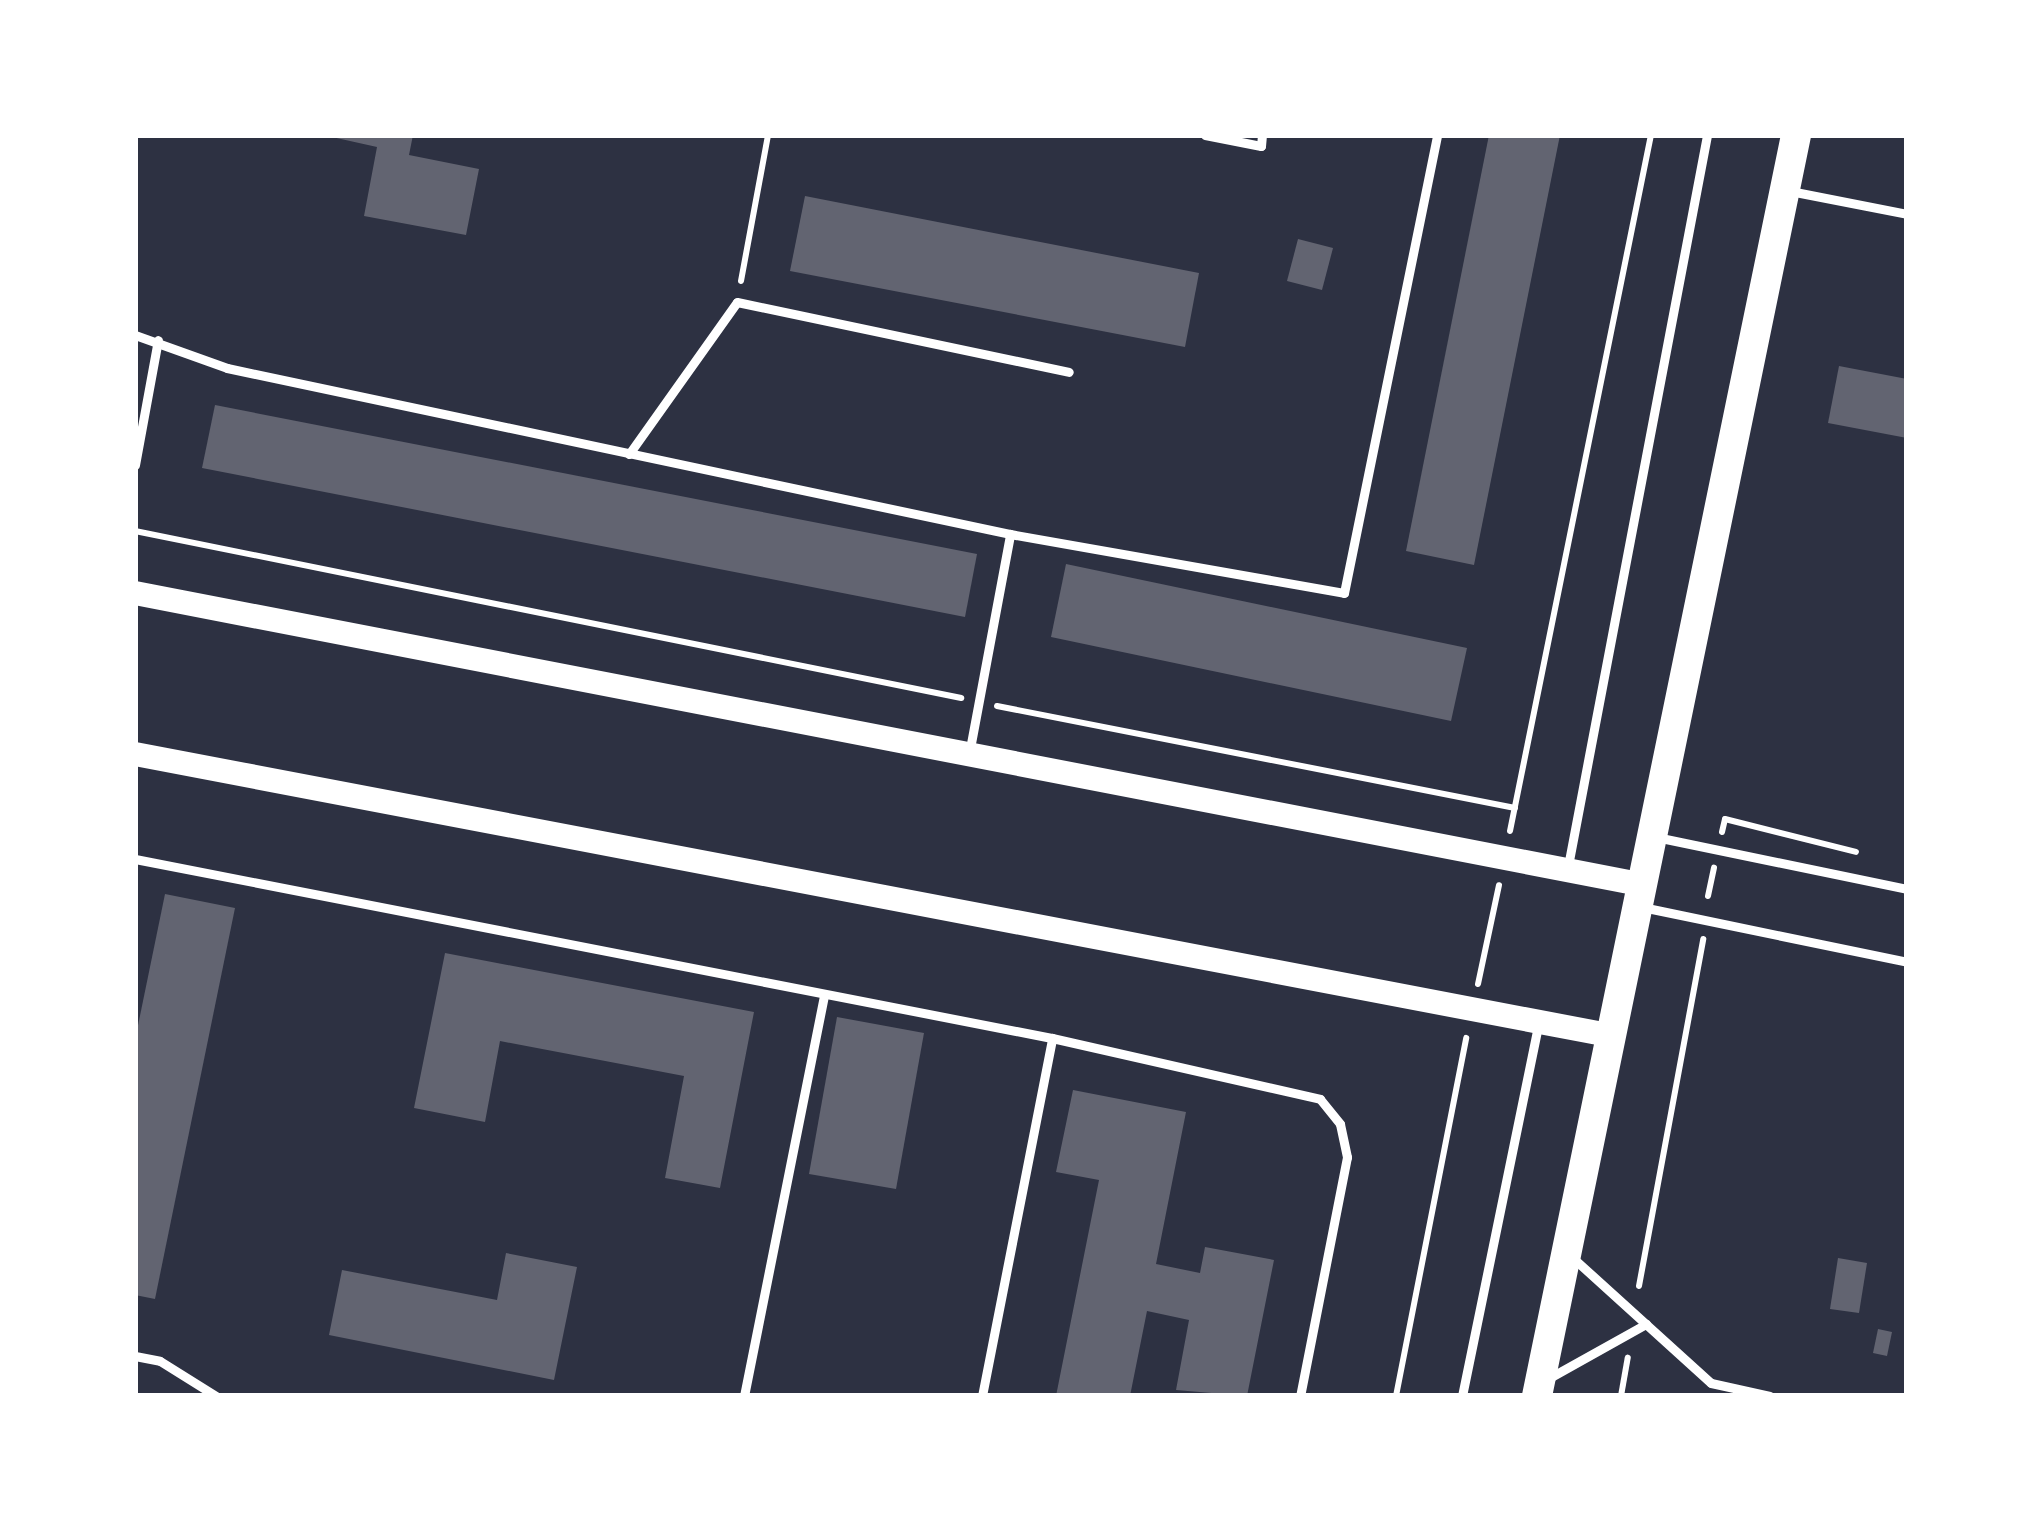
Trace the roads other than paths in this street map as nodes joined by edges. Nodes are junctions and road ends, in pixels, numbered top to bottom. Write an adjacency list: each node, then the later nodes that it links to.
1 (1205, 135): 2 (lane)
2 (1262, 135)
3 (1437, 135): 13 (lane)
4 (1707, 135): 19 (lane)
5 (1796, 135): 6 (main road)
6 (1785, 190): 7 (lane); 17 (main road)
7 (1907, 214)
8 (135, 335): 9 (lane)
9 (158, 340): 11 (lane); 12 (lane)
10 (1069, 372): 11 (lane)
11 (629, 454): 13 (lane)
12 (135, 465)
13 (1010, 534): 16 (lane)
14 (135, 593): 16 (main road)
15 (135, 754): 24 (main road)
16 (969, 754): 19 (main road)
17 (1651, 836): 20 (lane); 21 (main road)
18 (135, 859): 23 (lane)
19 (1567, 869): 21 (main road)
20 (1907, 889)
21 (1637, 895): 22 (lane); 25 (main road)
22 (1907, 962)
23 (824, 996): 26 (lane); 32 (lane)
24 (1539, 1021): 25 (main road); 35 (lane)
25 (1608, 1035): 27 (main road)
26 (1052, 1038): 33 (lane); 34 (lane)
27 (1565, 1251): 28 (lane); 30 (main road)
28 (1646, 1324): 30 (lane); 36 (lane)
29 (135, 1356): 31 (lane)
30 (1538, 1390)
31 (216, 1396)
32 (744, 1396)
33 (982, 1396)
34 (1300, 1396)
35 (1462, 1396)
36 (1770, 1396)

